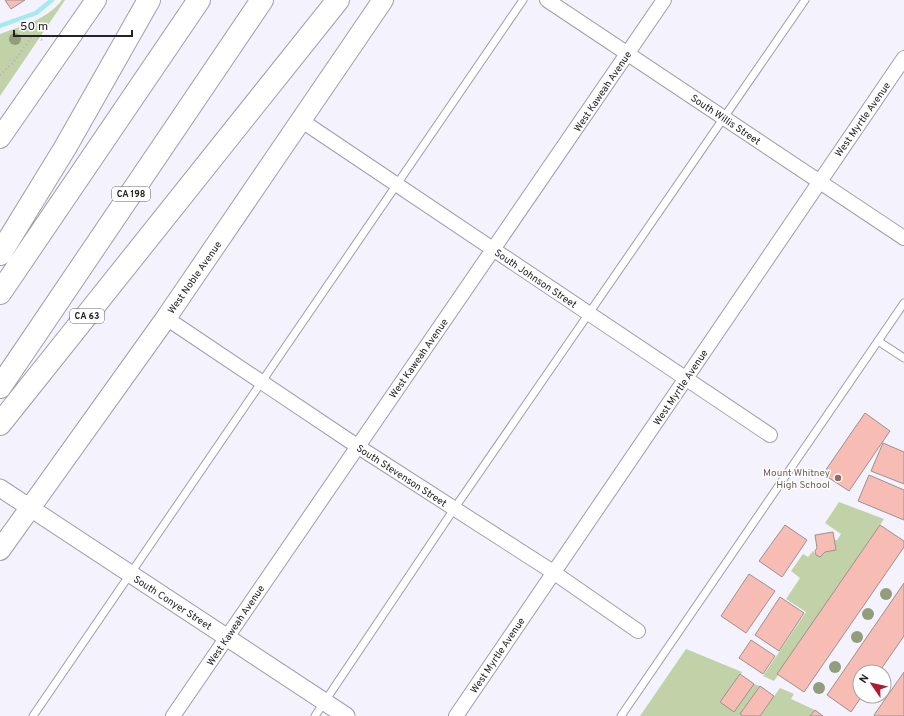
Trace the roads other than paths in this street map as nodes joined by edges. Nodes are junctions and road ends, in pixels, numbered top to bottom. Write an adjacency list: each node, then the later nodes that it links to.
1 (96, 0): 15 (main road)
2 (149, 0): 20 (highway)
3 (199, 0): 21 (highway)
4 (262, 0): 29 (highway, CA 198)
5 (338, 0): 30 (highway, CA 63)
6 (383, 0): 14 (main road, West Noble Avenue)
7 (523, 0): 17 (lane)
8 (547, 0): 11 (street, South Willis Street)
9 (664, 0): 11 (street, West Kaweah Avenue)
10 (805, 0): 13 (lane)
11 (628, 54): 13 (street, South Willis Street); 19 (street, West Kaweah Avenue)
12 (904, 58): 16 (street, West Myrtle Avenue)
13 (724, 118): 16 (street, South Willis Street); 23 (lane)
14 (302, 121): 17 (street, South Johnson Street); 24 (main road, West Noble Avenue)
15 (0, 138)
16 (820, 181): 18 (street, South Willis Street); 27 (street, West Myrtle Avenue)
17 (396, 185): 19 (street, South Johnson Street); 28 (lane)
18 (904, 238)
19 (493, 250): 23 (street, South Johnson Street); 32 (street, West Kaweah Avenue)
20 (0, 254)
21 (0, 293)
22 (904, 303): 25 (lane)
23 (589, 314): 27 (street, South Johnson Street); 35 (lane)
24 (166, 318): 28 (street, South Stevenson Street); 34 (main road, West Noble Avenue)
25 (878, 341): 26 (lane); 47 (lane)
26 (904, 358)
27 (686, 379): 31 (street, South Johnson Street); 37 (street, West Myrtle Avenue)
28 (262, 382): 32 (street, South Stevenson Street); 38 (lane)
29 (0, 387)
30 (0, 424)
31 (770, 435)
32 (357, 446): 35 (street, South Stevenson Street); 40 (street, West Kaweah Avenue)
33 (0, 488): 34 (street, South Conyer Street)
34 (29, 507): 36 (main road, West Noble Avenue); 38 (street, South Conyer Street)
35 (454, 509): 37 (street, South Stevenson Street); 41 (lane)
36 (0, 550)
37 (553, 572): 39 (street, South Stevenson Street); 46 (street, West Myrtle Avenue)
38 (130, 574): 40 (street, South Conyer Street); 42 (lane)
39 (638, 631)
40 (228, 637): 41 (street, South Conyer Street); 43 (street, West Kaweah Avenue)
41 (325, 702): 44 (lane); 45 (street, South Conyer Street)
42 (33, 716)
43 (173, 716)
44 (315, 716)
45 (346, 716)
46 (456, 716)
47 (621, 716)

